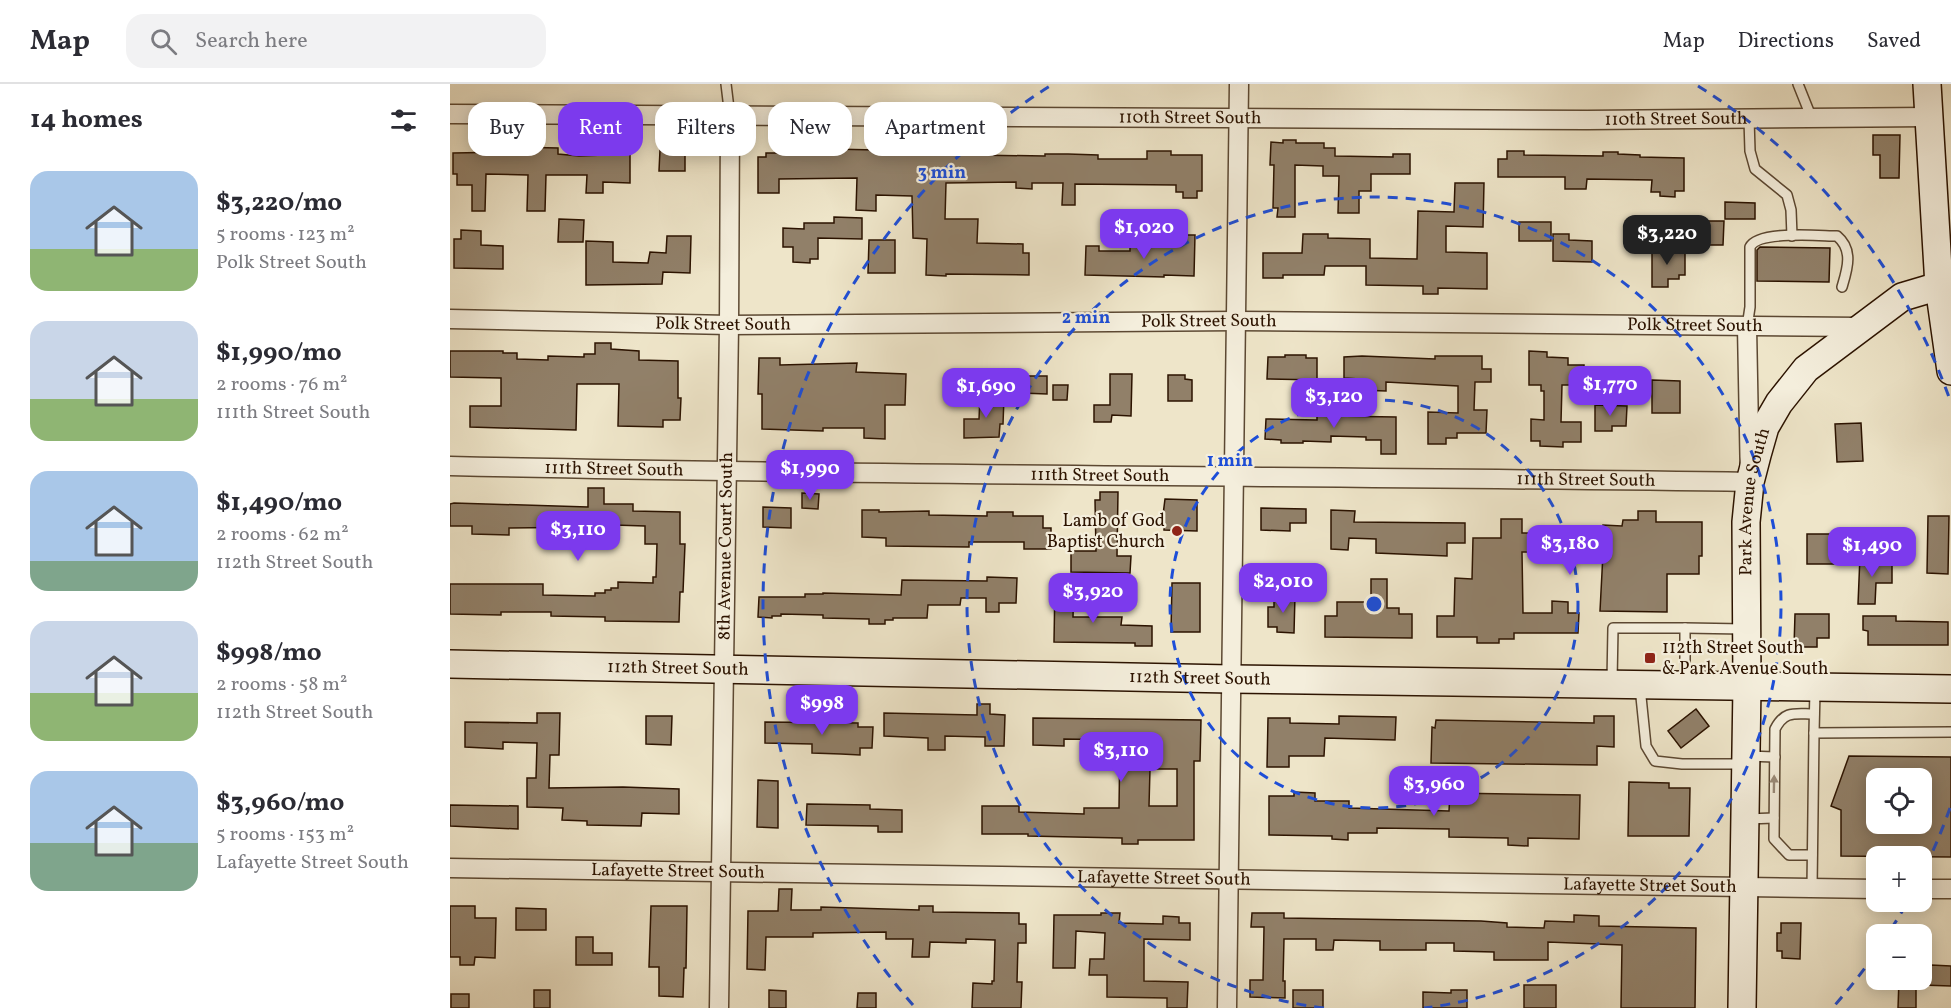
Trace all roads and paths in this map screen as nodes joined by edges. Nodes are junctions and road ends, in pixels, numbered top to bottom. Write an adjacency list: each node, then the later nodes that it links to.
1 (726, 84): 5 (lane, 8th Avenue Court South)
2 (1239, 84): 10 (street)
3 (1798, 84): 12 (lane)
4 (1927, 84): 9 (main road)
5 (728, 102)
6 (450, 114): 7 (street, 110th Street South)
7 (655, 116)
8 (756, 117): 10 (street, 110th Street South)
9 (1929, 117): 12 (street, 110th Street South); 15 (main road)
10 (1239, 118): 11 (street, 110th Street South); 18 (street)
11 (1749, 119): 12 (street, 110th Street South); 14 (lane)
12 (1812, 119)
13 (730, 156): 19 (street, 8th Avenue Court South)
14 (1791, 236): 16 (lane); 20 (lane)
15 (1939, 286): 21 (main road, Park Avenue South); 22 (main road)
16 (1842, 287)
17 (450, 319): 19 (street, Polk Street South)
18 (1237, 321): 19 (street, Polk Street South); 20 (street, Polk Street South); 25 (street)
19 (729, 325): 24 (street, 8th Avenue Court South)
20 (1747, 327): 21 (street, Polk Street South); 26 (street)
21 (1860, 327): 26 (main road, Park Avenue South)
22 (1951, 371)
23 (450, 466): 24 (street, 111th Street South)
24 (727, 472): 25 (street, 111th Street South); 30 (street, 8th Avenue Court South)
25 (1234, 475): 26 (street, 111th Street South); 31 (street)
26 (1750, 482): 28 (main road, Park Avenue South)
27 (1685, 628): 28 (lane); 32 (lane); 34 (lane)
28 (1746, 629): 35 (main road, Park Avenue South)
29 (450, 663): 30 (main road, 112th Street South)
30 (724, 669): 31 (main road, 112th Street South); 47 (street, 8th Avenue Court South)
31 (1232, 679): 32 (main road, 112th Street South); 48 (street)
32 (1612, 684): 33 (main road, 112th Street South)
33 (1640, 684): 34 (main road, 112th Street South); 42 (lane)
34 (1685, 685): 35 (main road, 112th Street South)
35 (1747, 686): 36 (main road, 112th Street South); 42 (main road, Park Avenue South)
36 (1815, 687): 37 (main road, 112th Street South); 38 (lane)
37 (1951, 689)
38 (1815, 714): 40 (lane); 41 (lane)
39 (1951, 732): 40 (lane)
40 (1814, 733): 45 (lane)
41 (1774, 757): 42 (lane); 43 (lane, one-way to 41)
42 (1746, 760): 44 (main road, Park Avenue South)
43 (1774, 818): 44 (lane); 45 (lane)
44 (1745, 819): 49 (main road, Park Avenue South)
45 (1812, 855): 50 (lane)
46 (450, 868): 47 (street, Lafayette Street South)
47 (721, 872): 48 (street, Lafayette Street South); 54 (street, 8th Avenue Court South)
48 (1229, 879): 49 (street, Lafayette Street South); 55 (street)
49 (1743, 886): 50 (street, Lafayette Street South); 56 (main road, Park Avenue South)
50 (1812, 888): 51 (street, Lafayette Street South)
51 (1866, 889)
52 (1932, 889): 53 (street)
53 (1951, 889)
54 (719, 1008)
55 (1227, 1008)
56 (1742, 1008)

